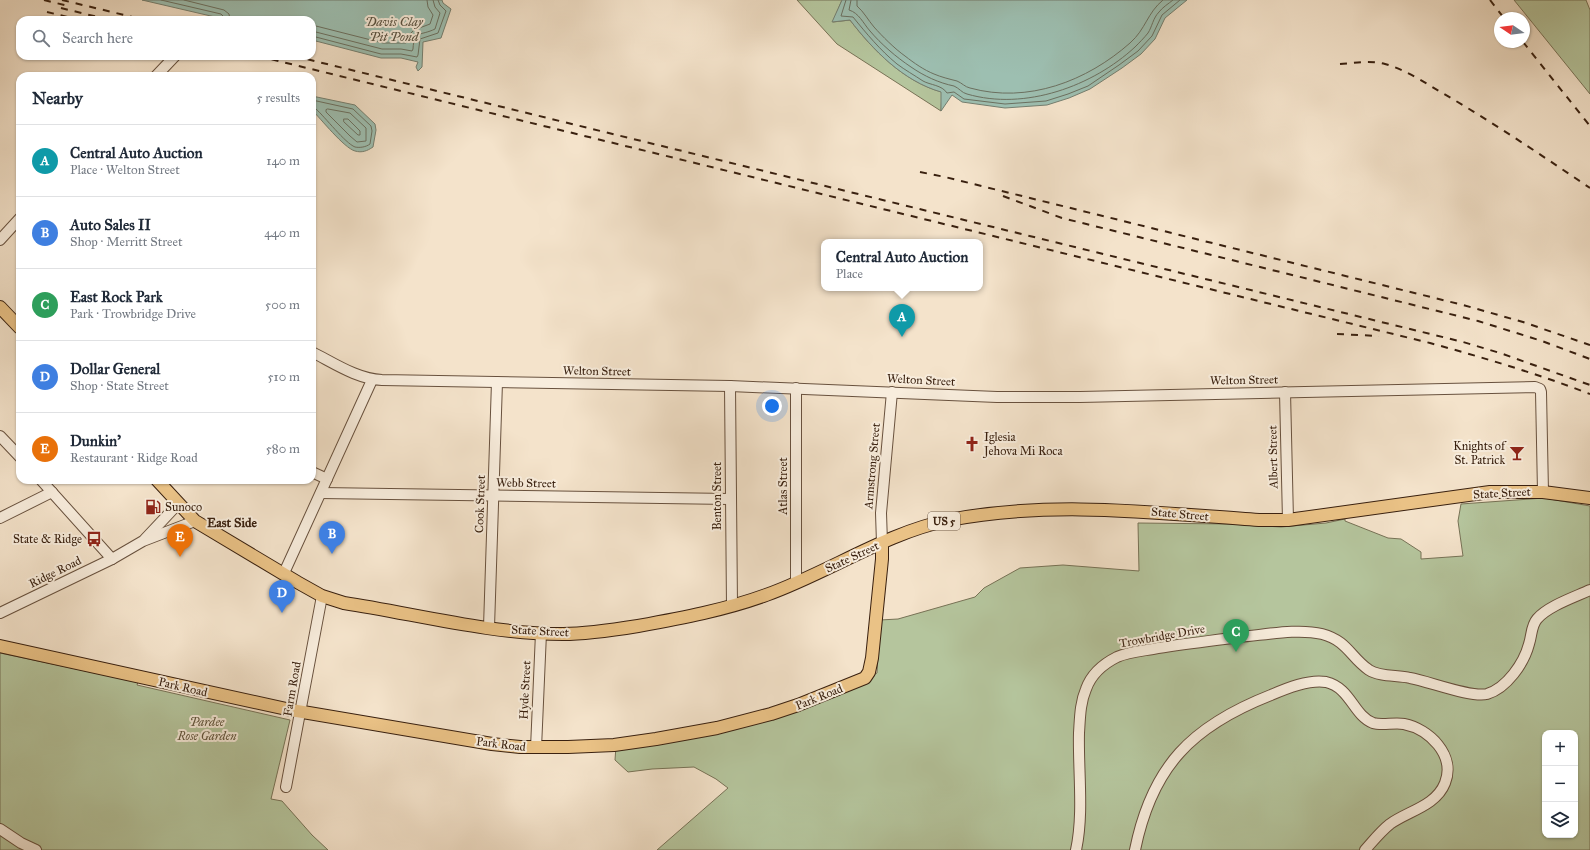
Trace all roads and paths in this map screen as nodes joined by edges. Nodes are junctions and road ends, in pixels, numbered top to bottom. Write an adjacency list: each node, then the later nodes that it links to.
1 (171, 60): 2 (street)
2 (160, 72)
3 (16, 222): 4 (street)
4 (0, 240)
5 (0, 307): 6 (main road)
6 (16, 324)
7 (316, 354): 8 (street, Welton Street)
8 (372, 380): 9 (street, Welton Street); 17 (street)
9 (496, 382): 10 (street, Welton Street); 23 (street, Cook Street)
10 (730, 386): 11 (street, Welton Street); 25 (street, Benton Street)
11 (796, 388): 12 (street, Welton Street); 34 (street, Atlas Street)
12 (892, 392): 13 (street, Welton Street); 31 (street, Armstrong Street)
13 (1285, 392): 22 (street, Welton Street); 28 (street, Albert Street)
14 (0, 436): 15 (street)
15 (16, 453)
16 (316, 474): 17 (street)
17 (327, 479): 21 (street)
18 (45, 484): 20 (street)
19 (160, 484): 26 (main road, State Street / US 5)
20 (52, 492): 27 (street); 32 (street)
21 (321, 492): 23 (street, Webb Street); 33 (street)
22 (1543, 492): 24 (main road, State Street / US 5); 28 (main road, State Street / US 5)
23 (493, 495): 25 (street, Webb Street); 39 (street, Cook Street)
24 (1590, 498)
25 (730, 499): 37 (street, Benton Street)
26 (178, 504): 29 (main road, State Street / US 5); 30 (street, Ridge Road)
27 (0, 518)
28 (1288, 520): 31 (main road, State Street / US 5)
29 (195, 521): 30 (street, Ridge Road); 33 (main road, State Street / US 5)
30 (143, 541): 32 (street, Ridge Road)
31 (882, 543): 34 (main road, State Street / US 5); 43 (main road, Park Road)
32 (112, 559): 38 (street, Ridge Road)
33 (284, 573): 36 (main road, State Street / US 5)
34 (796, 583): 37 (main road, State Street / US 5)
35 (1590, 590): 47 (street, Trowbridge Drive)
36 (322, 596): 39 (main road, State Street / US 5); 42 (street, Farm Road)
37 (732, 606): 40 (main road, State Street / US 5)
38 (0, 613)
39 (489, 627): 40 (main road, State Street / US 5)
40 (541, 633): 43 (street, Hyde Street)
41 (0, 646): 42 (main road, Park Road)
42 (301, 712): 43 (main road, Park Road); 44 (street, Farm Road)
43 (536, 748)
44 (286, 788)
45 (0, 829): 46 (street)
46 (36, 850)
47 (1076, 850)
48 (1135, 850): 49 (street)
49 (1365, 850)

